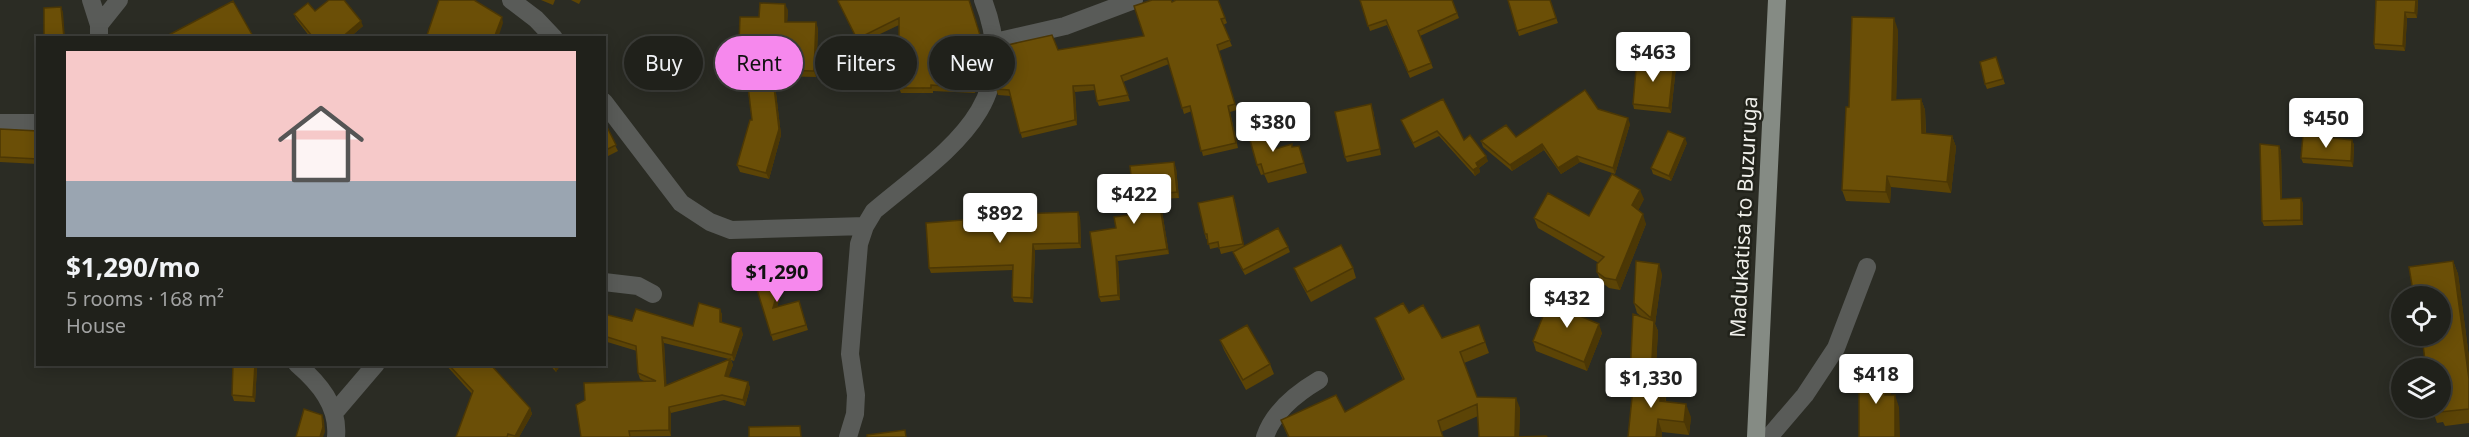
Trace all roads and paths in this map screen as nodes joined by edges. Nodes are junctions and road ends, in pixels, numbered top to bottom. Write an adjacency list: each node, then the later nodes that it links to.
1 (91, 0): 7 (street)
2 (119, 0): 7 (street)
3 (512, 0): 8 (street)
4 (983, 0): 9 (street)
5 (1134, 0): 10 (street)
6 (1777, 0): 26 (main road, Madukatisa to Buzuruga)
7 (99, 31)
8 (552, 36)
9 (993, 36)
10 (1015, 37)
11 (988, 90): 15 (street)
12 (606, 105): 15 (street)
13 (0, 123): 14 (street)
14 (36, 123)
15 (865, 226): 24 (street)
16 (1867, 267): 27 (street)
17 (606, 282): 18 (street)
18 (653, 294)
19 (299, 366): 22 (street)
20 (374, 366): 22 (street)
21 (1319, 380): 25 (street)
22 (335, 412): 23 (street)
23 (336, 437)
24 (848, 437)
25 (1265, 437)
26 (1756, 437)
27 (1769, 437)

